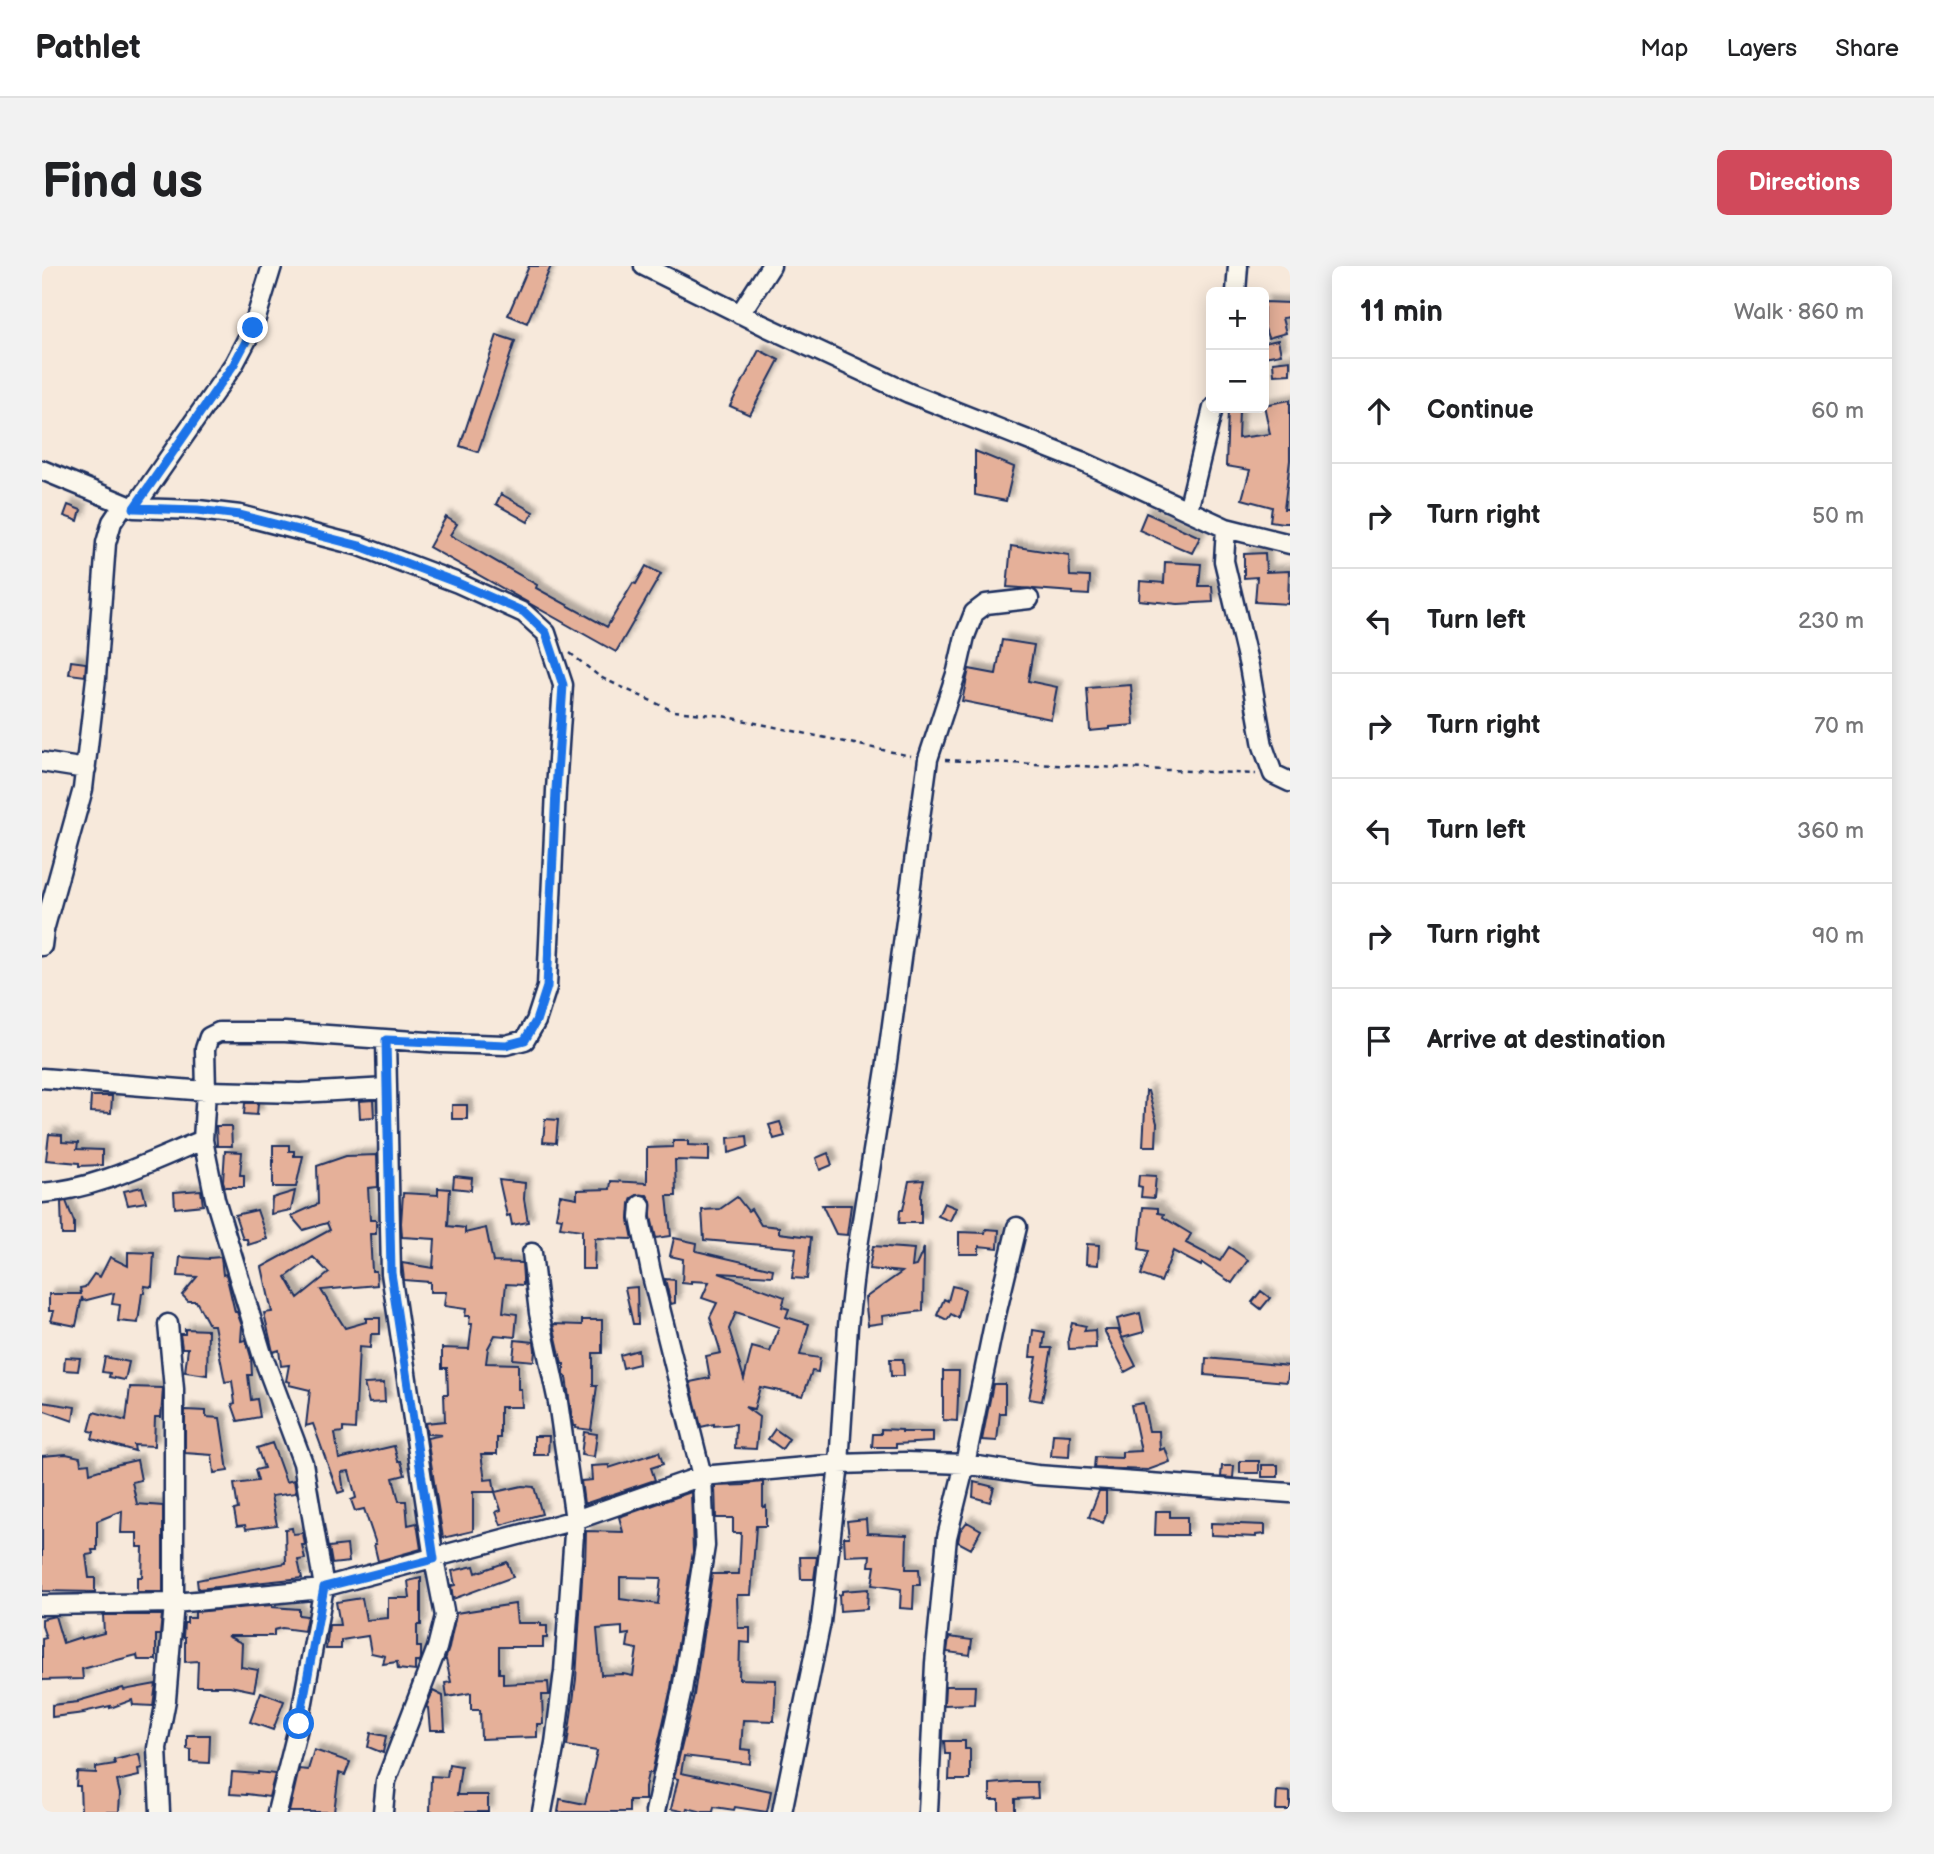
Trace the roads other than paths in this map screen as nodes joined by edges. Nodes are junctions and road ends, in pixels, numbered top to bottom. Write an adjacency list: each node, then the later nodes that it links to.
1 (272, 266): 9 (street)
2 (644, 266): 6 (street)
3 (771, 266): 6 (street)
4 (1238, 266): 5 (street)
5 (1237, 287)
6 (740, 314): 10 (street)
7 (1212, 413): 10 (street)
8 (42, 470): 9 (street)
9 (129, 506): 15 (street); 19 (street)
10 (1188, 510): 11 (street)
11 (1226, 527): 12 (street); 16 (street)
12 (1290, 544)
13 (1029, 599): 29 (street)
14 (42, 762): 15 (street)
15 (86, 769): 17 (street)
16 (1290, 782)
17 (47, 901): 18 (street)
18 (42, 946)
19 (386, 1040): 21 (street); 22 (street)
20 (42, 1078): 22 (street)
21 (387, 1088): 22 (street); 34 (street)
22 (206, 1091): 23 (street)
23 (203, 1140): 24 (street); 35 (street)
24 (42, 1193)
25 (641, 1205): 31 (street)
26 (1017, 1227): 30 (street)
27 (532, 1253): 33 (street)
28 (167, 1324): 36 (street)
29 (839, 1464): 30 (street); 31 (street); 43 (street)
30 (965, 1464): 32 (street); 44 (street)
31 (702, 1476): 33 (street); 42 (street)
32 (1290, 1493)
33 (575, 1520): 34 (street); 41 (street)
34 (434, 1559): 35 (street); 40 (street)
35 (324, 1587): 36 (street); 39 (street)
36 (174, 1603): 37 (street); 38 (street)
37 (42, 1605)
38 (160, 1812)
39 (277, 1812)
40 (383, 1812)
41 (542, 1812)
42 (655, 1812)
43 (782, 1812)
44 (928, 1812)

